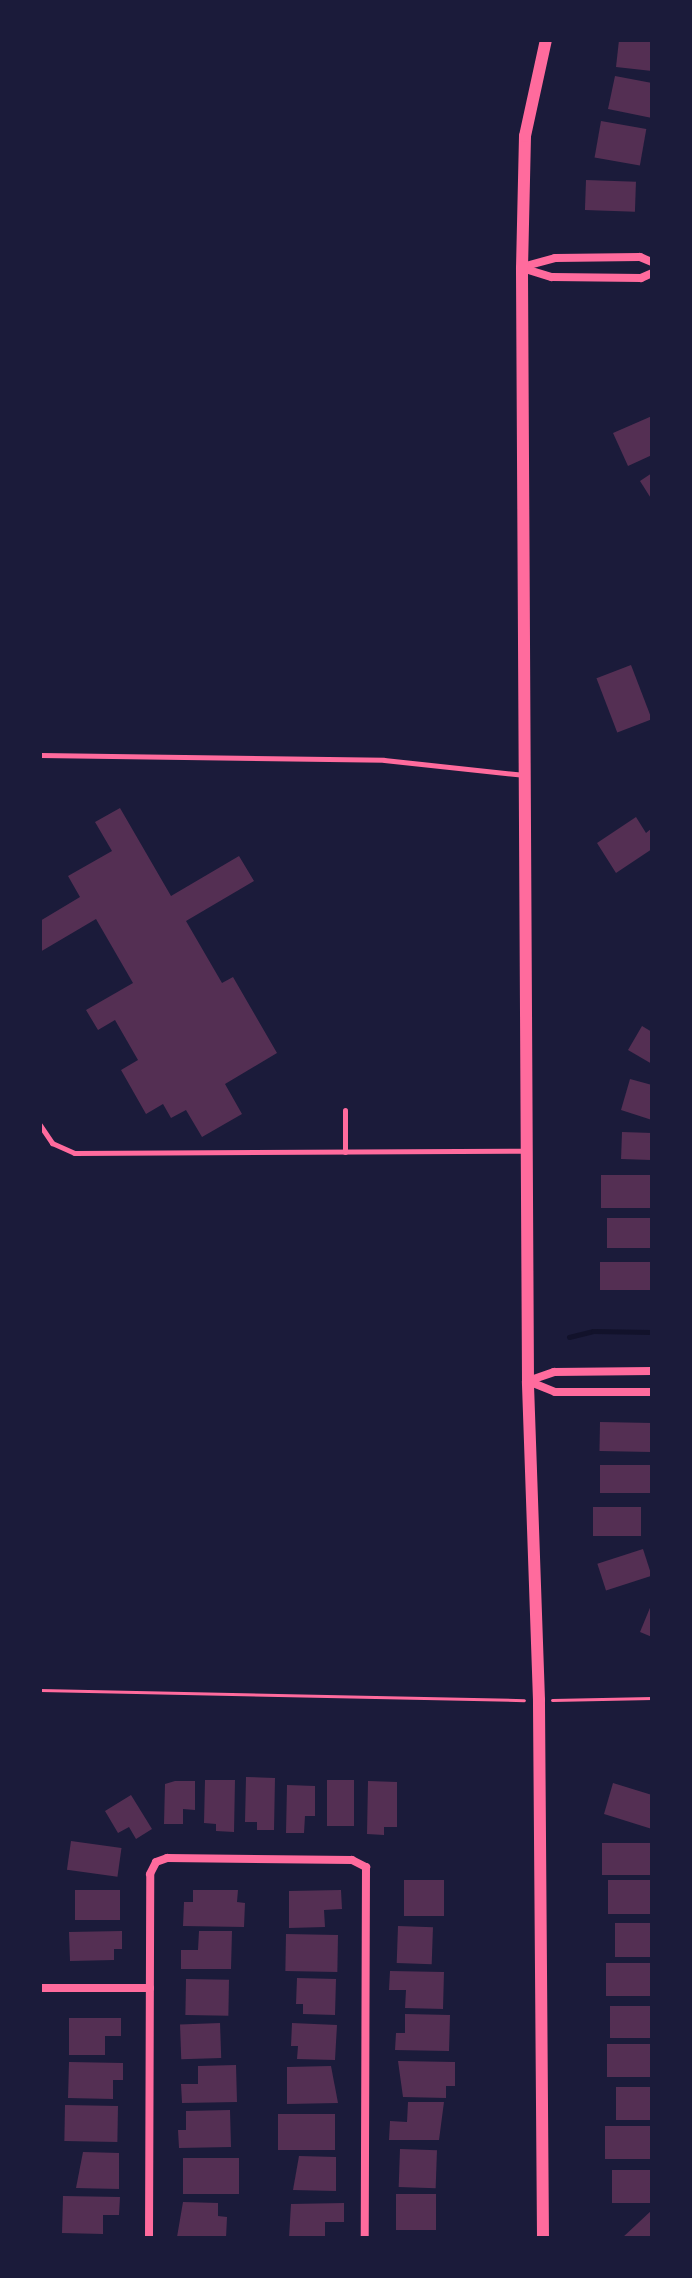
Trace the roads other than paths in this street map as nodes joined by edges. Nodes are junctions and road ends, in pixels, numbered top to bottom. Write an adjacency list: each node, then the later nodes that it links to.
1 (546, 40): 3 (street)
2 (652, 262): 3 (street)
3 (522, 268): 4 (street); 6 (street)
4 (652, 273)
5 (40, 755): 6 (lane)
6 (526, 775): 9 (street)
7 (345, 1110): 10 (lane)
8 (40, 1125): 10 (lane)
9 (528, 1151): 10 (lane); 12 (street)
10 (345, 1152)
11 (652, 1371): 12 (street)
12 (528, 1381): 13 (street); 18 (street)
13 (652, 1392)
14 (40, 1988): 15 (street)
15 (150, 1988): 16 (street); 17 (street)
16 (149, 2238)
17 (365, 2238)
18 (543, 2238)

